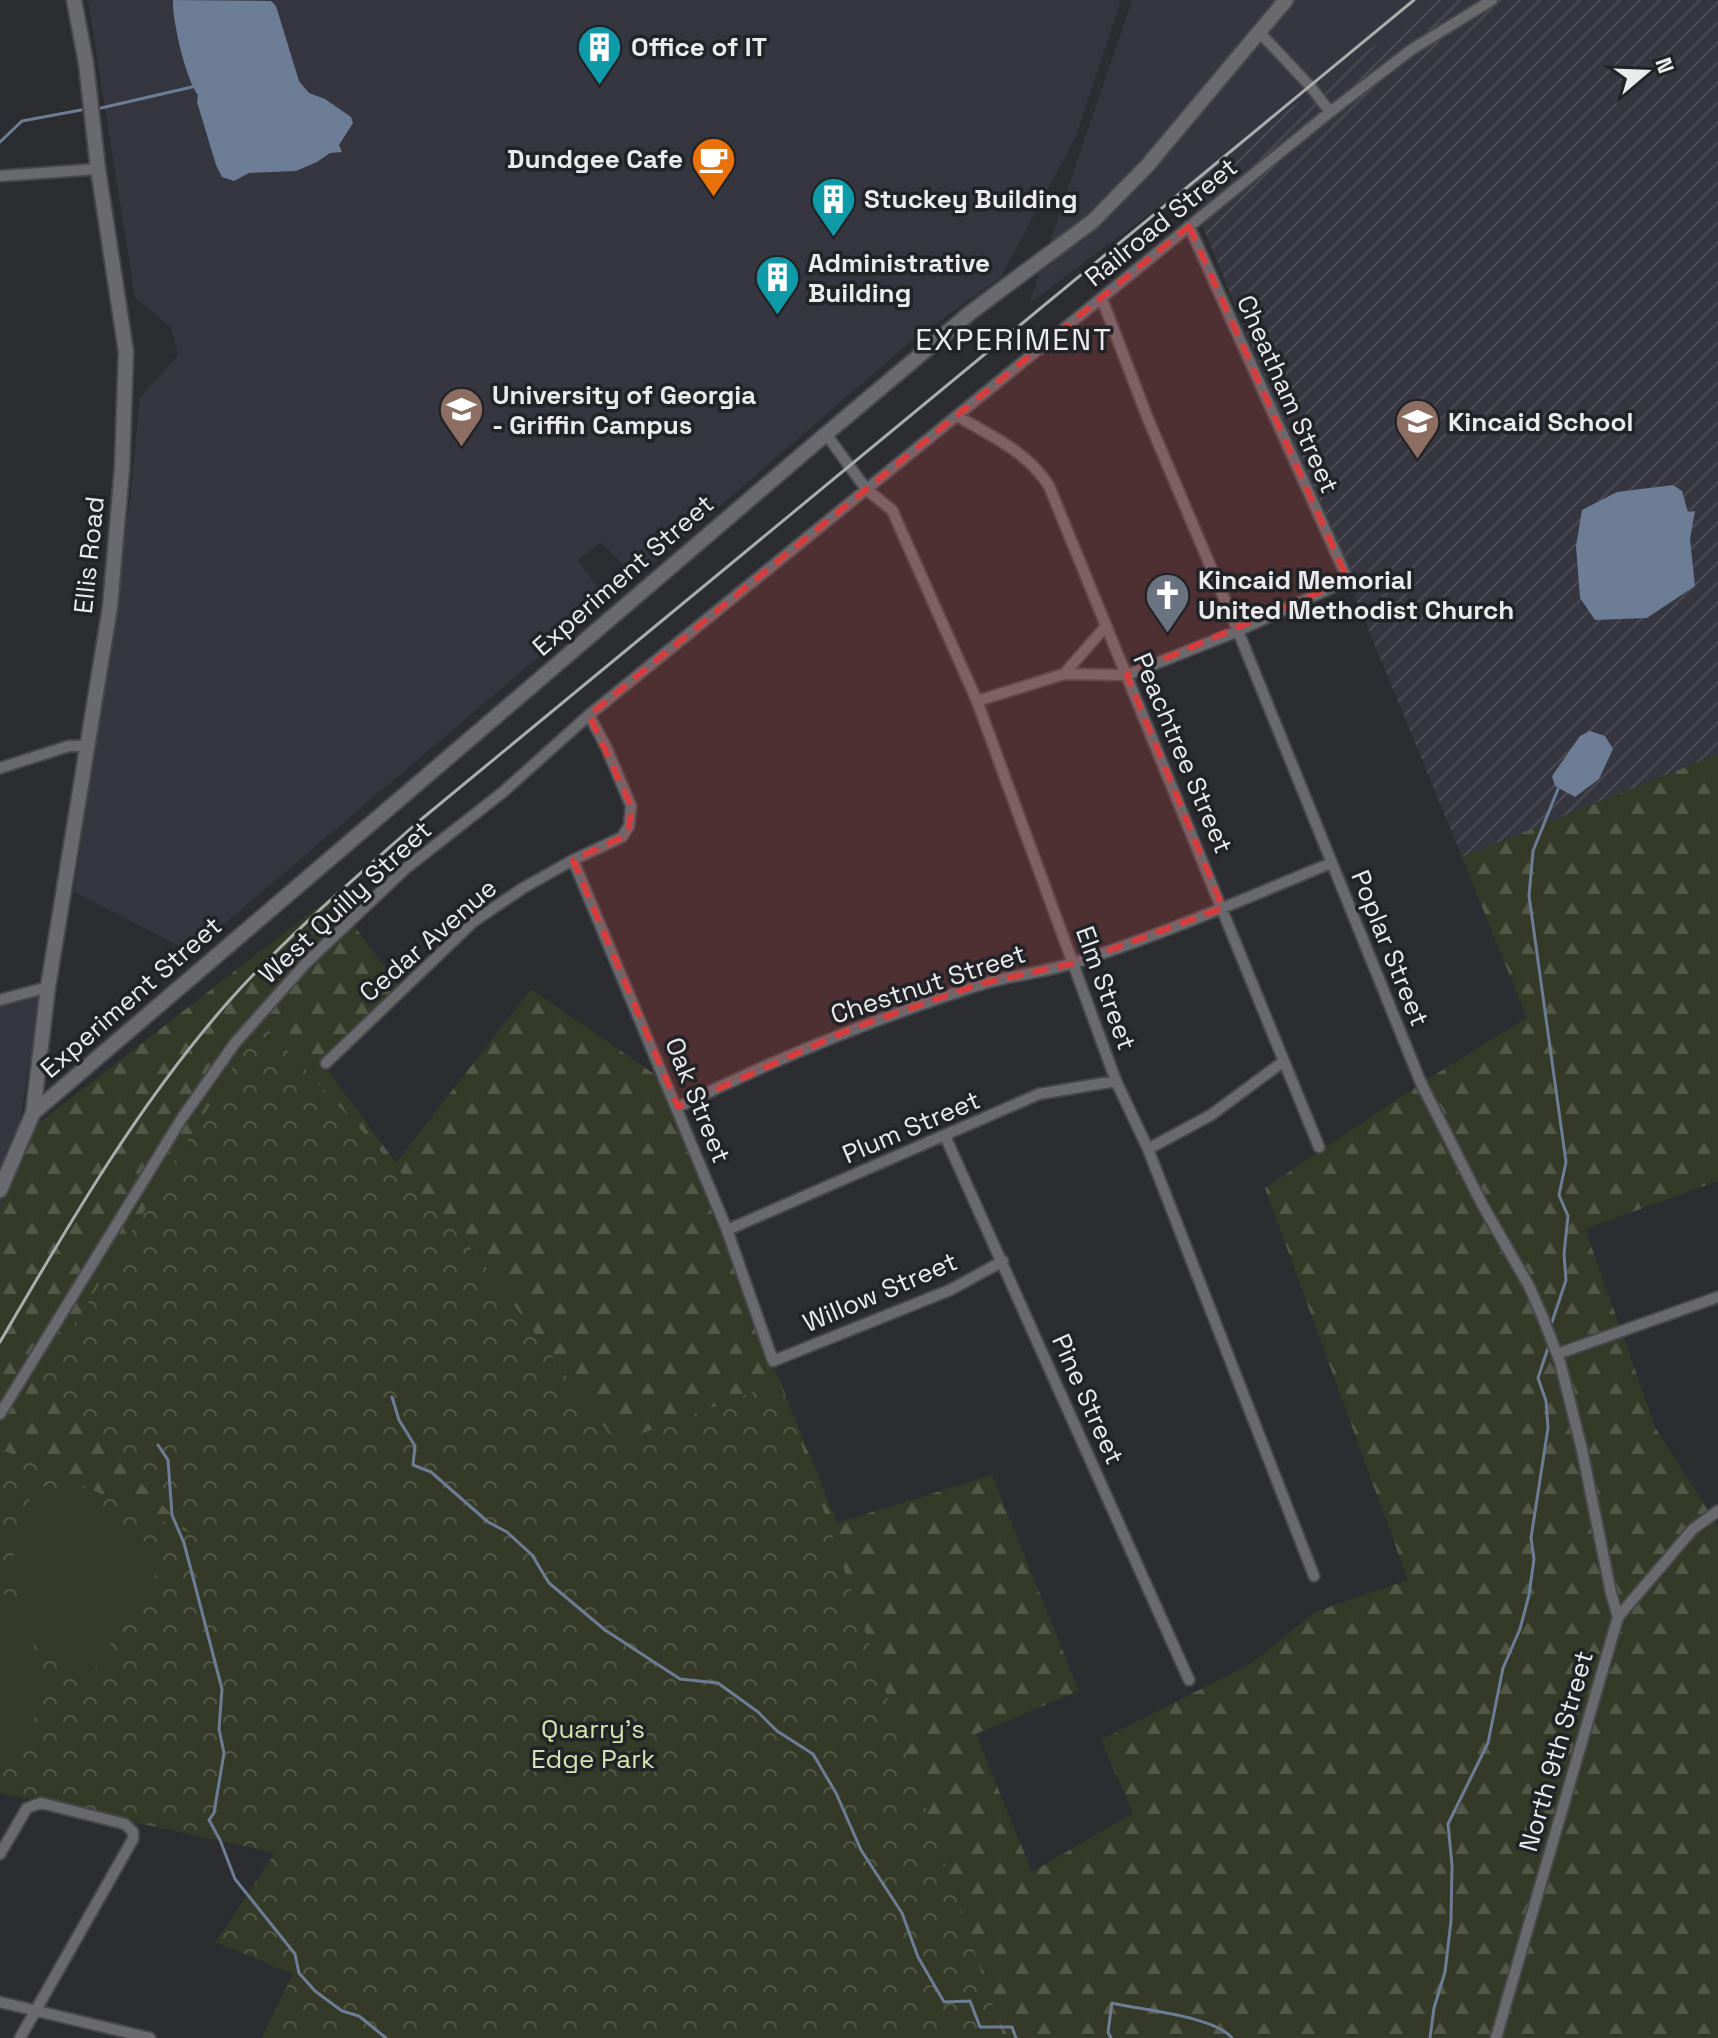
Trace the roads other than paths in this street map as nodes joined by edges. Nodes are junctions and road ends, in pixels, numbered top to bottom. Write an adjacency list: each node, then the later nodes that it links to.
1 (74, 0): 6 (main road, Ellis Road)
2 (1286, 0): 4 (main road, Experiment Street)
3 (1492, 0): 5 (street, Railroad Street)
4 (1260, 33): 5 (street); 11 (main road, Experiment Street)
5 (1330, 112): 8 (street, Railroad Street)
6 (98, 169): 7 (street); 19 (main road, Ellis Road)
7 (0, 176)
8 (1189, 226): 9 (street, Railroad Street); 14 (street, Cheatham Street)
9 (1102, 299): 10 (street, Railroad Street); 14 (street, Poplar Street)
10 (957, 416): 12 (street, Railroad Street); 13 (street, Peachtree Street)
11 (826, 434): 12 (street, Elm Street); 31 (main road, Experiment Street)
12 (867, 491): 17 (street, Elm Street); 18 (street, West Quilly Street)
13 (1106, 626): 15 (street); 16 (street, Peachtree Street)
14 (1238, 631): 16 (street); 22 (street, Poplar Street)
15 (1064, 674): 16 (street); 17 (street)
16 (1127, 675): 23 (street, Peachtree Street)
17 (977, 701): 24 (street, Elm Street)
18 (589, 715): 21 (street, Cedar Avenue); 41 (street, West Quilly Street)
19 (86, 746): 20 (street); 25 (main road, Ellis Road)
20 (0, 768)
21 (573, 860): 28 (street, Cedar Avenue); 30 (street, Oak Street)
22 (1331, 863): 23 (street, Chestnut Street); 39 (street, Poplar Street)
23 (1223, 908): 24 (street, Chestnut Street); 27 (street, Peachtree Street)
24 (1075, 963): 29 (street, Elm Street); 30 (street, Chestnut Street)
25 (48, 987): 26 (street); 31 (main road, Ellis Road)
26 (0, 1000)
27 (1284, 1061): 33 (street, Peachtree Street); 34 (street)
28 (326, 1063)
29 (1116, 1081): 32 (street, Plum Street); 34 (street, Elm Street)
30 (678, 1107): 36 (street, Oak Street)
31 (33, 1113): 35 (main road, Experiment Street)
32 (945, 1136): 36 (street, Plum Street); 37 (street, Pine Street)
33 (1319, 1147)
34 (1148, 1149): 43 (street, Elm Street)
35 (0, 1188)
36 (727, 1230): 40 (street, Oak Street)
37 (1003, 1261): 40 (street, Willow Street); 45 (street, Pine Street)
38 (1718, 1297): 39 (street)
39 (1557, 1354): 44 (street, Poplar Street)
40 (773, 1361)
41 (0, 1414)
42 (1718, 1511): 44 (street, North 9th Street)
43 (1314, 1576)
44 (1618, 1617): 51 (street, North 9th Street)
45 (1189, 1680)
46 (0, 1854): 48 (street)
47 (0, 2002): 48 (street)
48 (35, 2011): 49 (street); 50 (street)
49 (20, 2038)
50 (150, 2038)
51 (1496, 2038)

